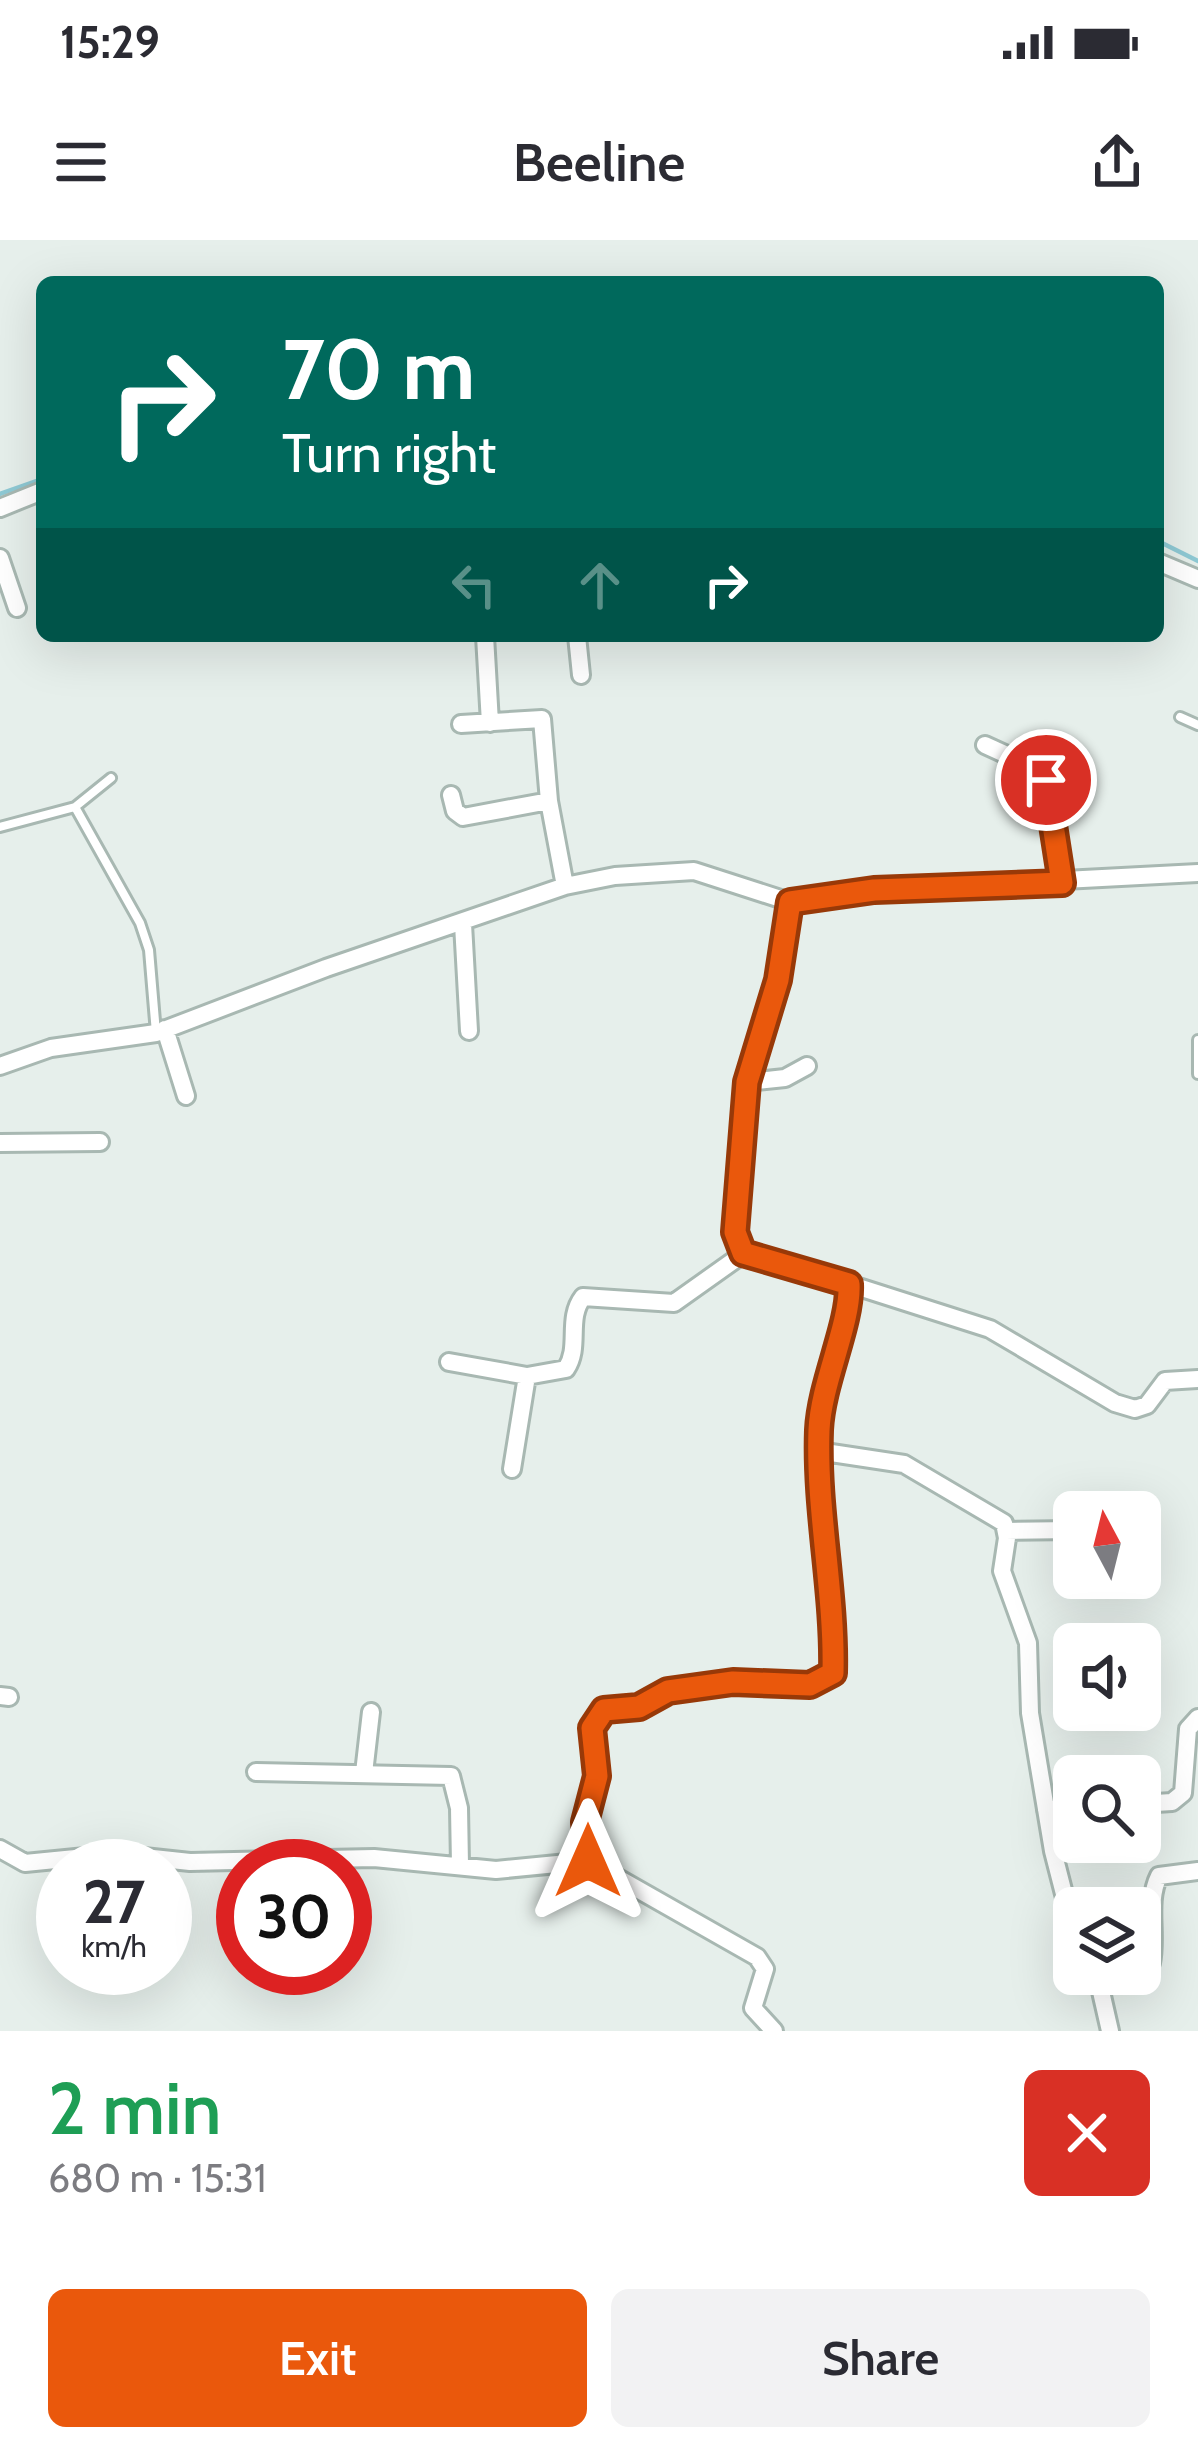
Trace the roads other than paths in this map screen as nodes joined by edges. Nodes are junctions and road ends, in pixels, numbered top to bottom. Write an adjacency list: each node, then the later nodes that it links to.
1 (36, 493): 2 (street)
2 (0, 508)
3 (0, 558): 6 (street)
4 (1164, 565): 5 (street)
5 (1198, 579)
6 (17, 608)
7 (485, 642): 11 (street)
8 (578, 642): 9 (street)
9 (581, 675)
10 (1180, 717): 13 (lane)
11 (490, 722): 12 (street); 17 (street)
12 (461, 724)
13 (1198, 725)
14 (985, 745): 21 (street)
15 (111, 778): 18 (lane)
16 (451, 795): 17 (street)
17 (549, 801): 22 (street)
18 (75, 807): 19 (lane); 25 (lane)
19 (0, 827)
20 (1198, 873): 21 (street)
21 (1062, 883): 23 (street)
22 (565, 886): 23 (street); 24 (street)
23 (790, 902): 31 (street)
24 (463, 924): 25 (street); 26 (street)
25 (160, 1031): 28 (street); 32 (street)
26 (469, 1031)
27 (1198, 1040): 30 (lane)
28 (0, 1066)
29 (807, 1066): 31 (street)
30 (1198, 1074)
31 (747, 1082): 35 (street)
32 (185, 1096)
33 (100, 1142): 34 (street)
34 (0, 1143)
35 (743, 1253): 36 (street); 38 (street)
36 (849, 1284): 39 (street); 40 (street)
37 (449, 1362): 38 (street)
38 (527, 1376): 41 (street)
39 (1198, 1379)
40 (818, 1450): 43 (street); 52 (street)
41 (512, 1469)
42 (1053, 1530): 43 (street)
43 (1006, 1531): 49 (street)
44 (370, 1712): 47 (street)
45 (1198, 1718): 48 (street)
46 (256, 1772): 47 (street)
47 (364, 1773): 53 (street)
48 (1161, 1803)
49 (1046, 1810): 50 (street); 55 (street)
50 (1053, 1810)
51 (0, 1849): 53 (street)
52 (588, 1861): 53 (street); 58 (street)
53 (460, 1865)
54 (1198, 1870): 56 (street)
55 (1064, 1887)
56 (1154, 1887)
57 (1102, 1995): 59 (street)
58 (774, 2031)
59 (1110, 2031)

